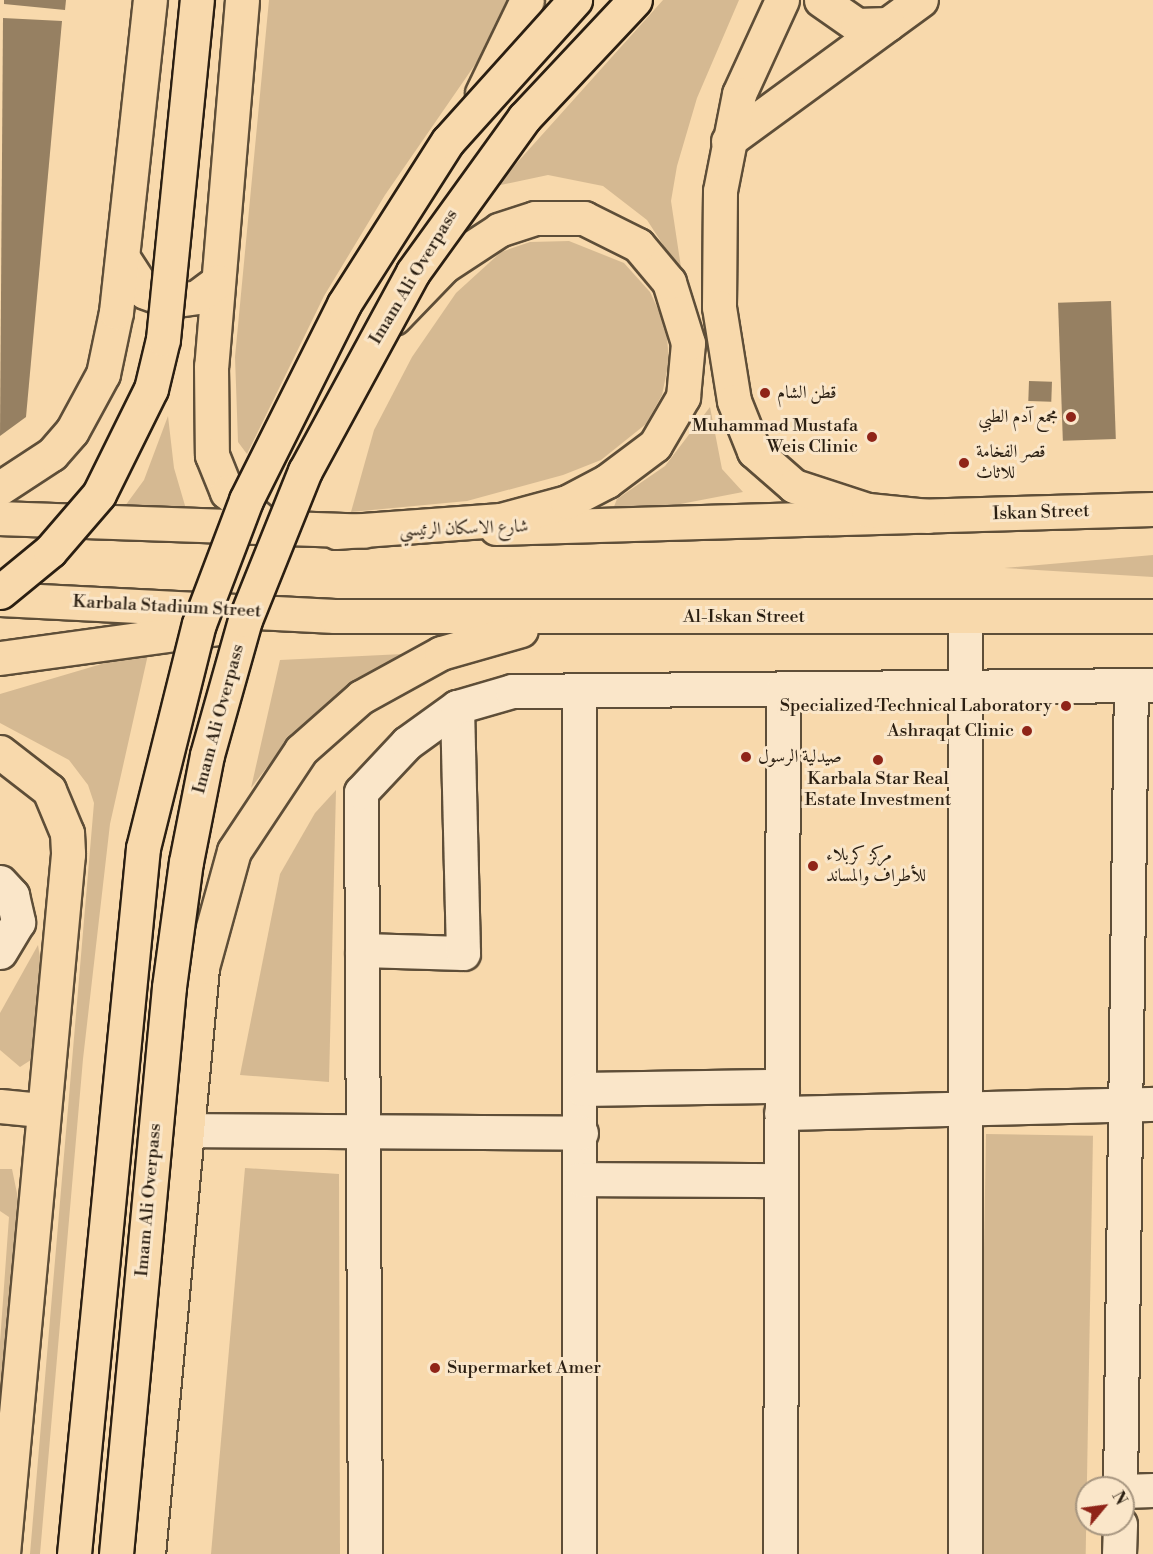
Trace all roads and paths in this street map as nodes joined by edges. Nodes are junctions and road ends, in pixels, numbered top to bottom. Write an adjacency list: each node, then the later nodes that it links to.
1 (150, 0): 13 (main road)
2 (197, 0): 22 (main road, bridge)
3 (242, 0): 14 (main road)
4 (527, 0): 11 (main road)
5 (575, 0): 11 (main road, bridge)
6 (635, 0): 15 (main road, Imam Ali Overpass, bridge)
7 (782, 0): 12 (main road)
8 (821, 0): 10 (main road)
9 (921, 0): 10 (main road)
10 (888, 24): 12 (main road)
11 (472, 110): 54 (main road, bridge)
12 (728, 141): 18 (main road)
13 (123, 258): 14 (main road); 16 (main road)
14 (218, 281): 20 (main road)
15 (375, 340): 21 (main road, bridge); 55 (main road, Imam Ali Overpass, bridge)
16 (0, 488)
17 (1153, 509): 18 (main road, Iskan Street)
18 (928, 516): 21 (main road, شارع الاسكان الرئيسي)
19 (0, 518): 20 (main road, شارع الاسكان الرئيسي)
20 (271, 527): 21 (main road, شارع الاسكان الرئيسي)
21 (336, 532)
22 (0, 592)
23 (0, 598): 24 (main road, Karbala Stadium Street)
24 (335, 616): 27 (main road, Al-Iskan Street); 28 (main road)
25 (1153, 616): 26 (main road, Al-Iskan Street)
26 (965, 617): 27 (main road, Al-Iskan Street); 29 (street)
27 (580, 618): 44 (main road)
28 (0, 658)
29 (966, 685): 30 (street); 31 (street); 42 (street)
30 (1142, 685): 40 (street)
31 (783, 688): 32 (street); 39 (street)
32 (579, 691): 33 (street); 38 (street)
33 (458, 706): 36 (street); 36 (street)
34 (0, 752): 43 (main road)
35 (0, 882): 37 (street)
36 (362, 950): 45 (street)
37 (0, 952)
38 (582, 1089): 39 (street); 46 (street)
39 (782, 1099): 42 (street); 48 (street)
40 (1139, 1104): 42 (street); 49 (street)
41 (0, 1106): 43 (main road)
42 (965, 1109): 60 (street)
43 (41, 1110): 53 (main road)
44 (187, 1130): 45 (street); 56 (main road)
45 (363, 1131): 46 (street); 57 (street)
46 (581, 1133): 47 (street)
47 (580, 1179): 48 (street); 58 (street)
48 (781, 1180): 59 (street)
49 (1123, 1476)
50 (1135, 1489): 51 (street)
51 (1153, 1490)
52 (1120, 1536): 61 (street)
53 (3, 1554)
54 (74, 1554)
55 (116, 1554)
56 (148, 1554)
57 (365, 1554)
58 (579, 1554)
59 (780, 1554)
60 (965, 1554)
61 (1119, 1554)

